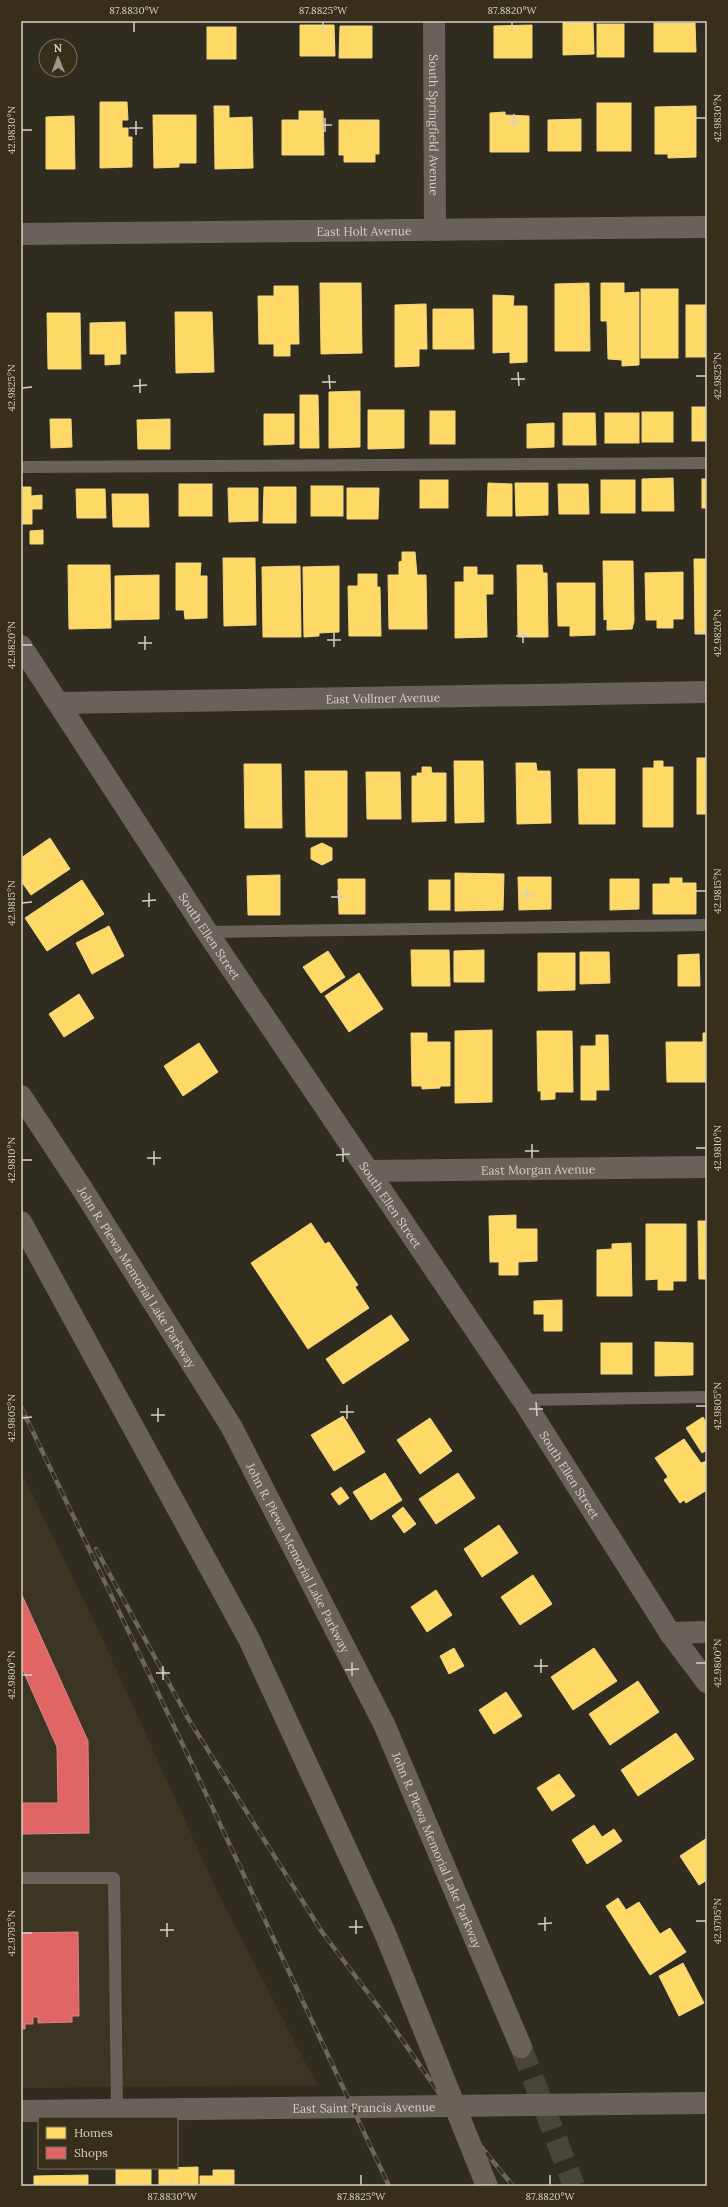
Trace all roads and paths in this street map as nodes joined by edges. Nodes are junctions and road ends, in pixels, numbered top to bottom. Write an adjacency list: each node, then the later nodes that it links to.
1 (434, 21): 3 (street, South Springfield Avenue)
2 (707, 227): 3 (street, East Holt Avenue)
3 (435, 230): 4 (street, East Holt Avenue)
4 (21, 234)
5 (707, 463): 6 (lane)
6 (21, 467)
7 (21, 646): 9 (street, South Ellen Street)
8 (707, 692): 9 (street, East Vollmer Avenue)
9 (59, 703): 11 (street, South Ellen Street)
10 (707, 925): 11 (lane)
11 (207, 932): 14 (street, South Ellen Street)
12 (21, 1096): 22 (main road, John R. Plewa Memorial Lake Parkway)
13 (707, 1167): 14 (street, East Morgan Avenue)
14 (370, 1171): 17 (street, South Ellen Street)
15 (21, 1222): 26 (main road, bridge)
16 (707, 1397): 17 (lane)
17 (523, 1400): 19 (street, South Ellen Street)
18 (707, 1632): 19 (street)
19 (670, 1633): 20 (street, South Ellen Street)
20 (707, 1682)
21 (21, 1878): 24 (lane)
22 (521, 2047)
23 (707, 2103): 24 (street, East Saint Francis Avenue)
24 (117, 2110): 25 (street, East Saint Francis Avenue)
25 (21, 2111)
26 (487, 2186)

